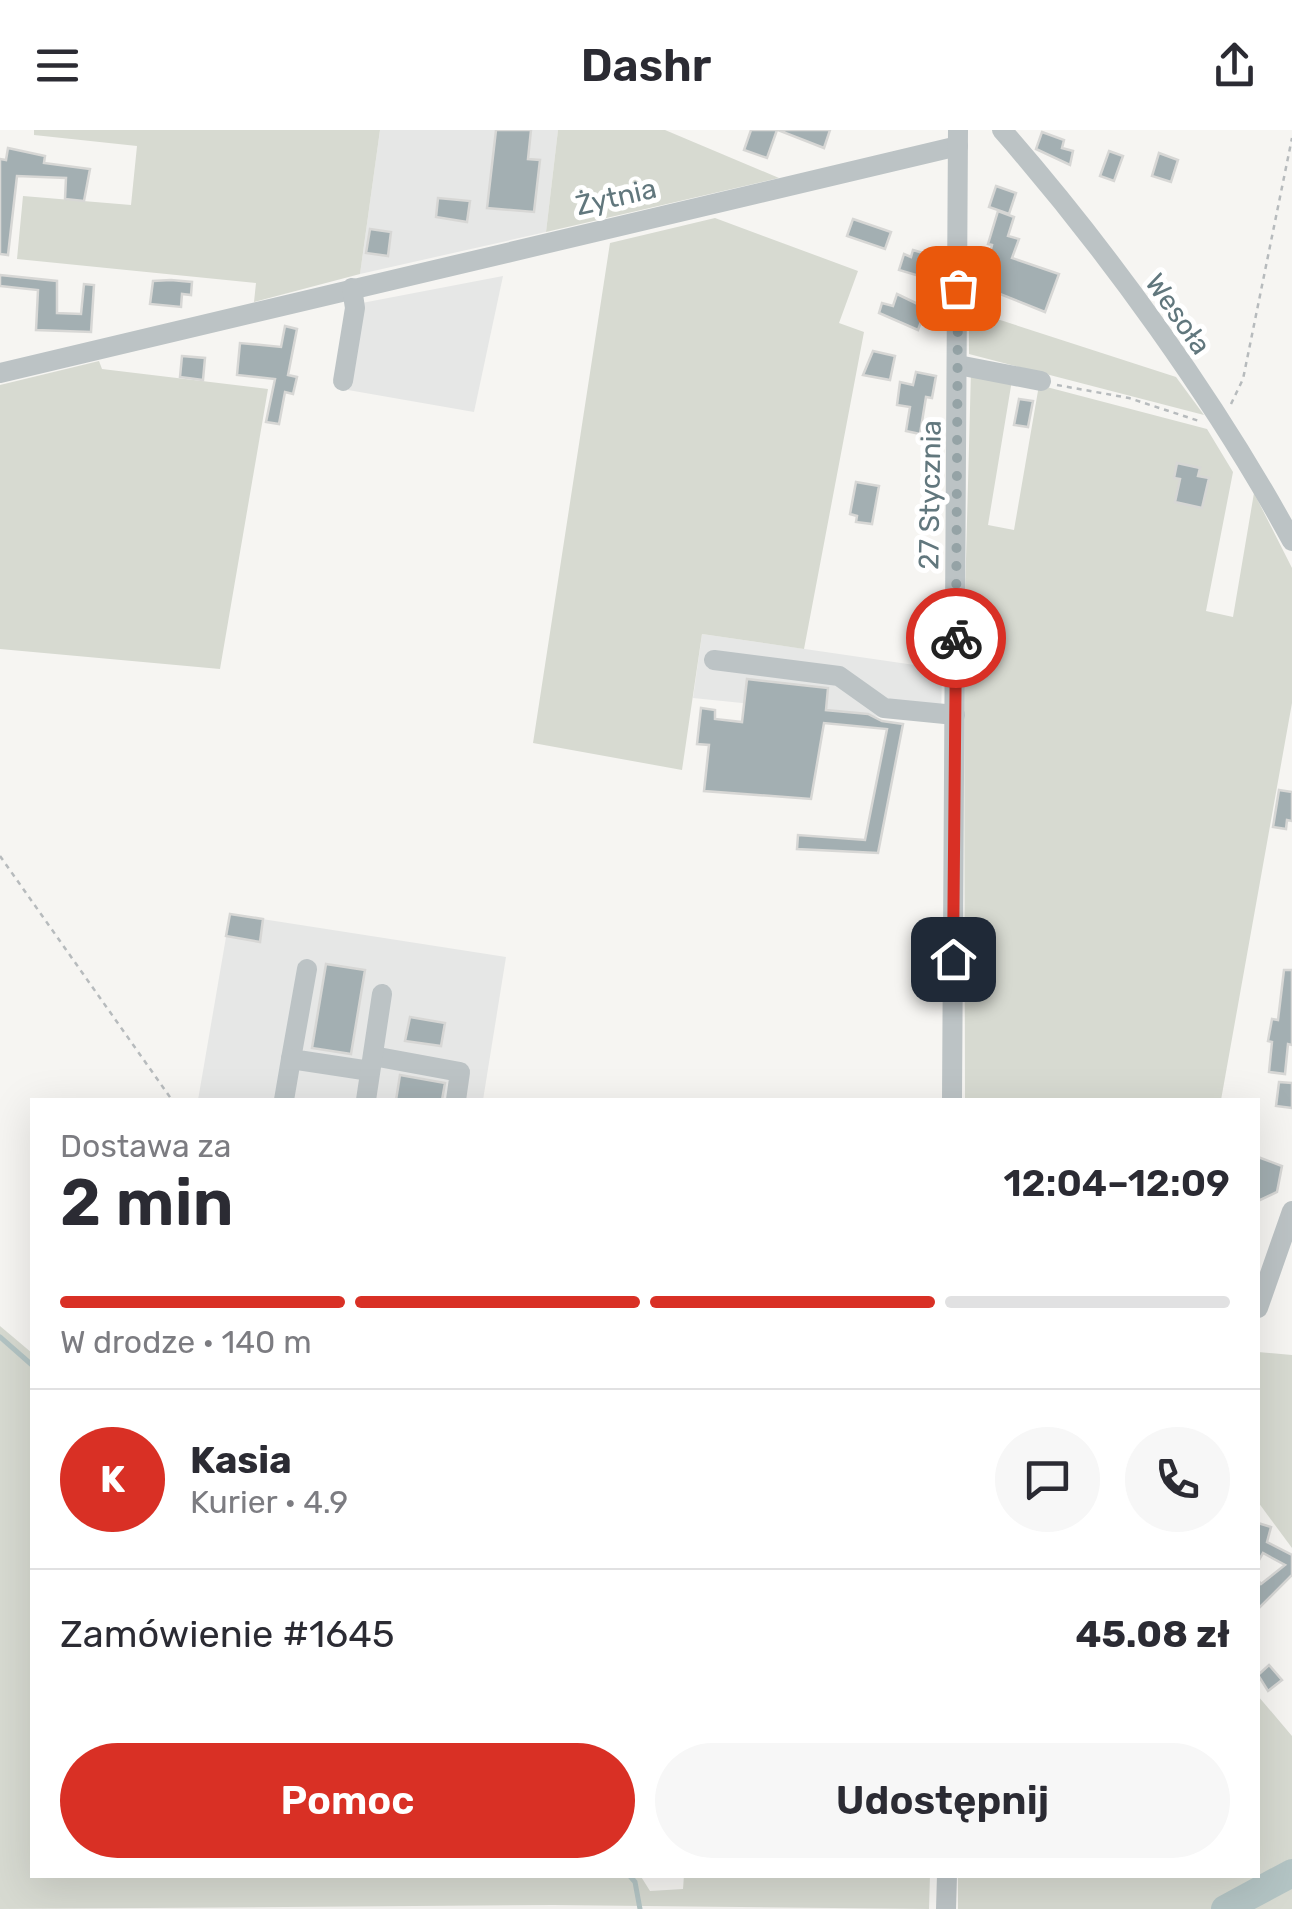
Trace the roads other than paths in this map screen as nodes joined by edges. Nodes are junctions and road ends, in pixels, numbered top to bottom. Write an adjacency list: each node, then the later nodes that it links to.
1 (1002, 130): 8 (street, Wesoła)
2 (958, 138): 3 (street, Żytnia); 4 (street, 27 Stycznia)
3 (352, 288): 5 (street, Żytnia); 6 (street)
4 (958, 365): 7 (street); 10 (street, 27 Stycznia)
5 (0, 373)
6 (343, 381)
7 (1041, 381)
8 (1292, 541)
9 (714, 660): 10 (street)
10 (955, 715): 18 (street, 27 Stycznia)
11 (307, 969): 13 (street)
12 (382, 994): 14 (street)
13 (291, 1059): 14 (street); 15 (street)
14 (372, 1063): 16 (street); 17 (street)
15 (284, 1098)
16 (366, 1098)
17 (456, 1098)
18 (952, 1098)
19 (1292, 1211): 20 (street)
20 (1260, 1302)
21 (947, 1878): 22 (street)
22 (946, 1905)

